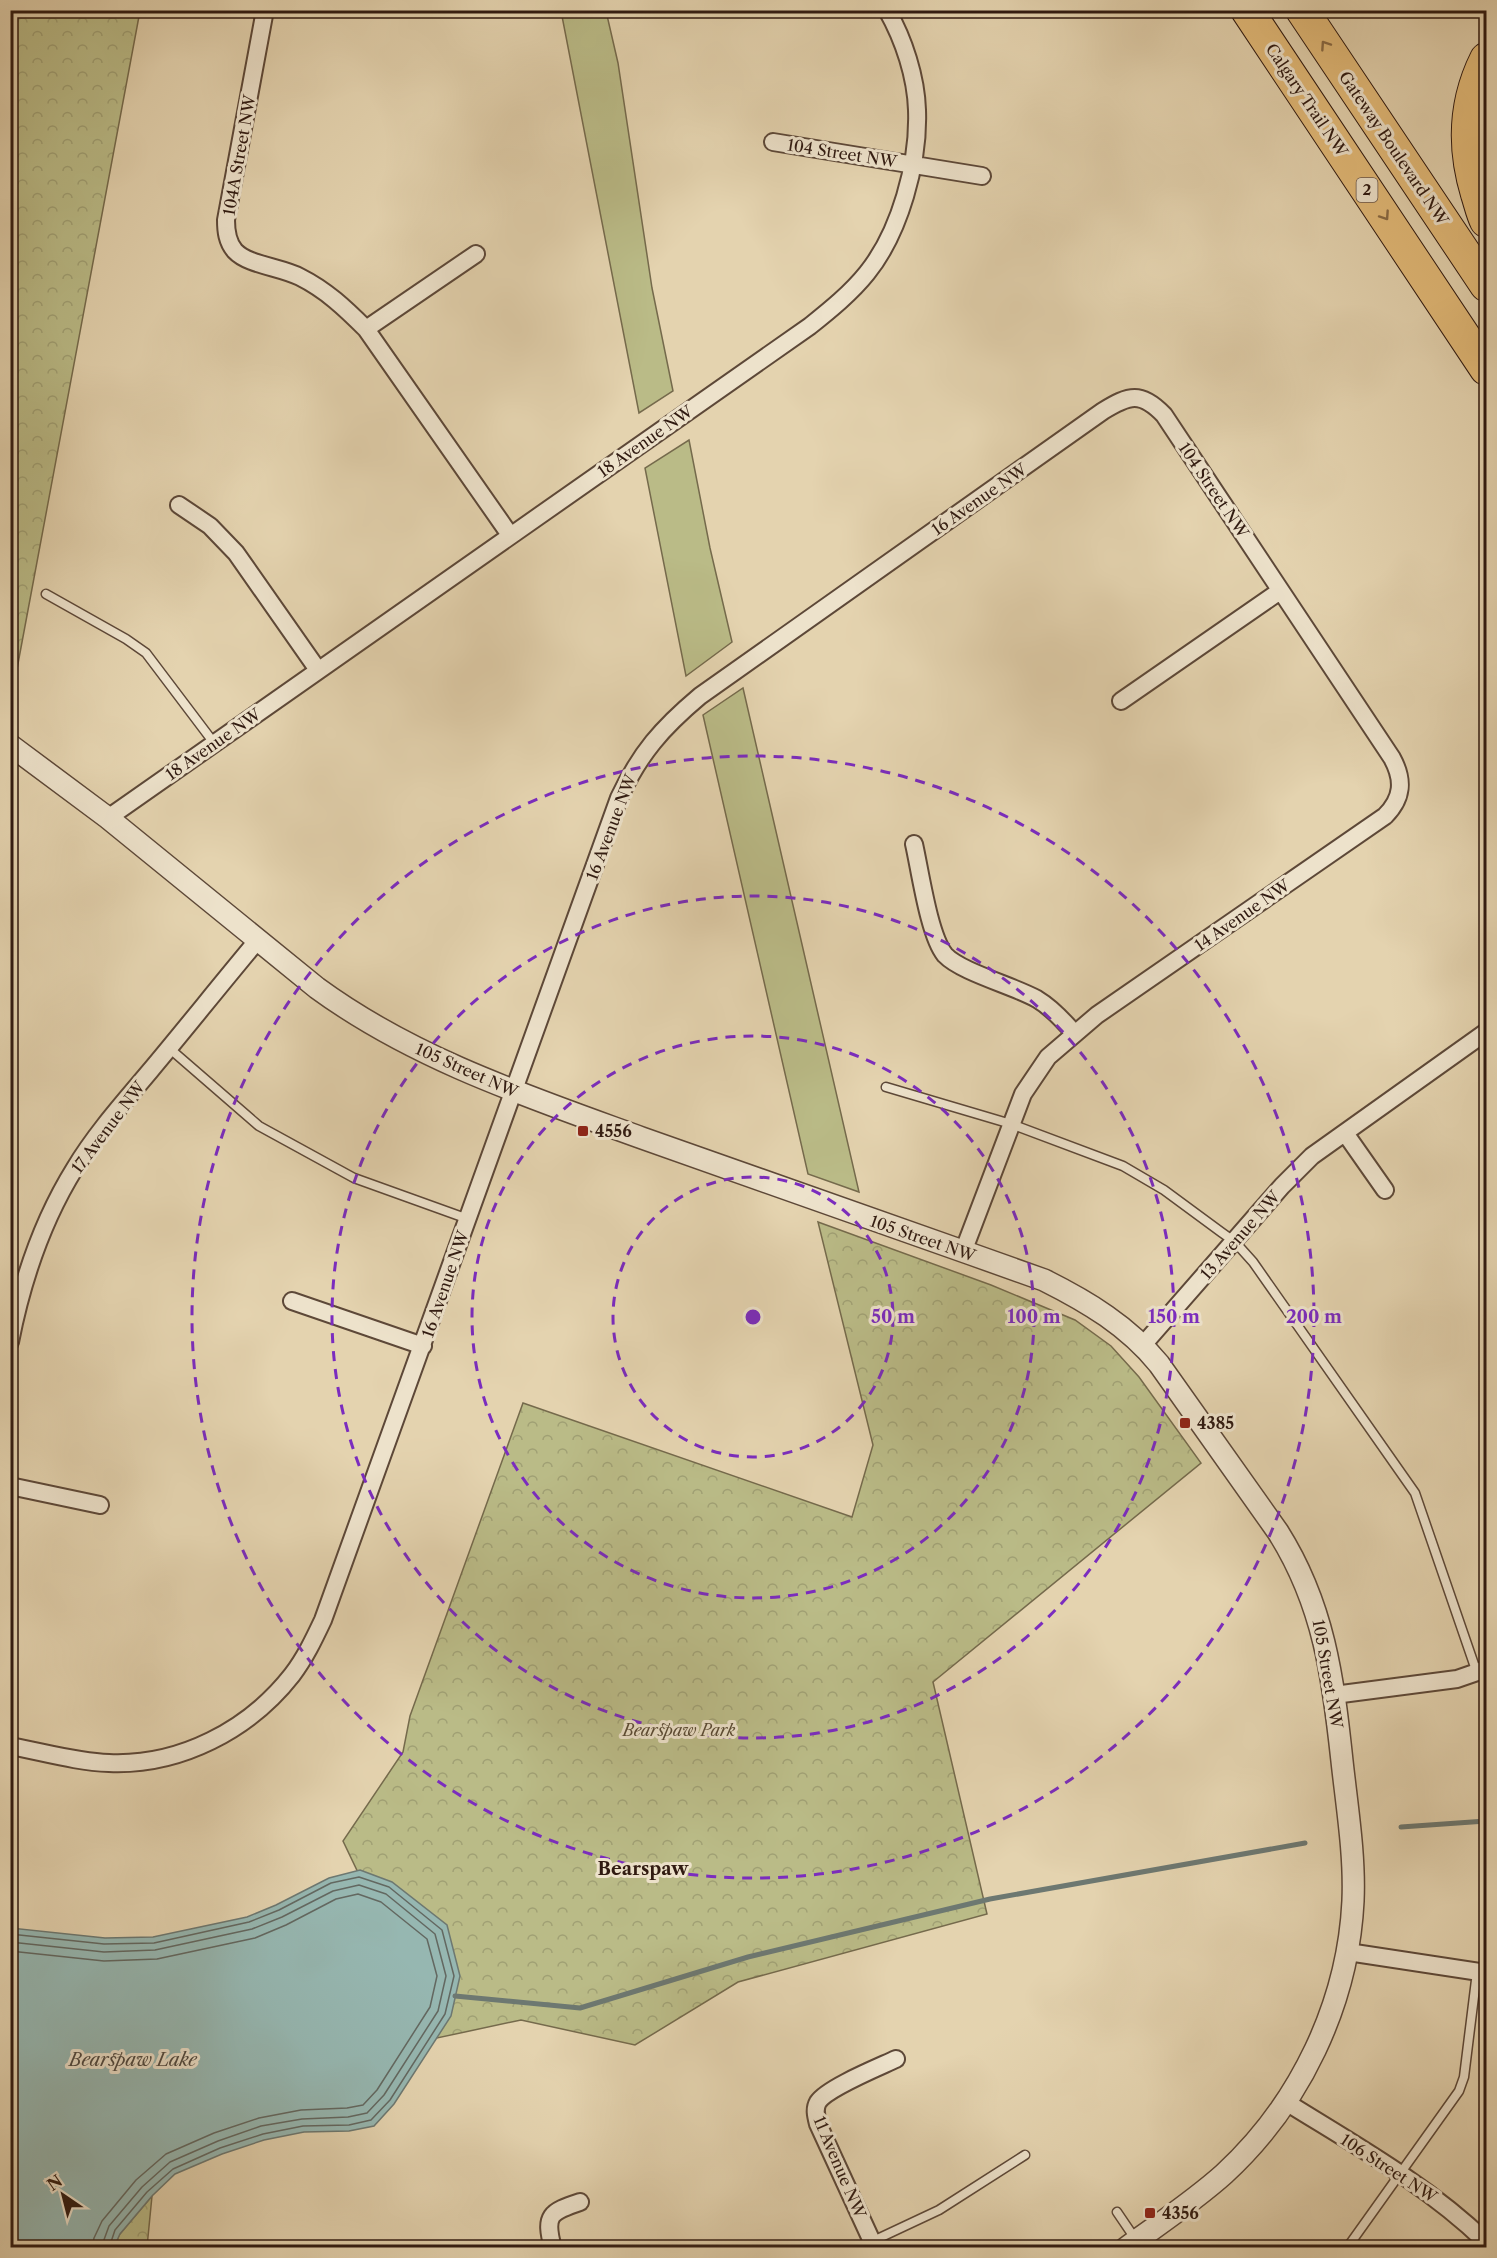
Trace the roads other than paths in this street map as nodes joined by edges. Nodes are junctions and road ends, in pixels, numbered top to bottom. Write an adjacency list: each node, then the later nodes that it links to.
1 (265, 10): 12 (street, 104A Street NW)
2 (887, 10): 7 (street, 104 Street NW)
3 (1247, 10): 13 (highway, Calgary Trail NW / 2, one-way to 13)
4 (1302, 10): 11 (highway, Gateway Boulevard NW, one-way to 4)
5 (1486, 59): 9 (highway)
6 (773, 142): 7 (street, 104 Street NW)
7 (912, 164): 8 (street, 104 Street NW); 16 (street, 18 Avenue NW)
8 (982, 176)
9 (1486, 221)
10 (476, 254): 12 (street)
11 (1486, 285)
12 (366, 329): 16 (street, 104A Street NW)
13 (1486, 369)
14 (1140, 397): 17 (street, 104 Street NW); 31 (street, 16 Avenue NW)
15 (179, 505): 19 (street)
16 (510, 536): 19 (street, 18 Avenue NW)
17 (1280, 591): 20 (street); 23 (street, 104 Street NW)
18 (46, 594): 21 (lane)
19 (318, 670): 21 (street, 18 Avenue NW)
20 (1120, 700)
21 (214, 743): 24 (street, 18 Avenue NW)
22 (10, 745): 24 (street, 105 Street NW)
23 (1401, 791): 28 (street, 14 Avenue NW)
24 (108, 818): 26 (street, 105 Street NW)
25 (914, 844): 28 (street)
26 (258, 941): 29 (street, 17 Avenue NW); 31 (street, 105 Street NW)
27 (1486, 1032): 33 (street, 13 Avenue NW)
28 (1074, 1033): 32 (street, 14 Avenue NW)
29 (169, 1048): 35 (lane); 39 (street, 17 Avenue NW)
30 (886, 1087): 32 (lane)
31 (514, 1091): 35 (street, 16 Avenue NW); 37 (street, 105 Street NW)
32 (1011, 1124): 36 (lane); 37 (street, 14 Avenue NW)
33 (1345, 1133): 34 (street); 36 (street, 13 Avenue NW)
34 (1385, 1190)
35 (468, 1219): 41 (street, 16 Avenue NW)
36 (1235, 1242): 40 (street, 13 Avenue NW); 44 (lane)
37 (963, 1252): 40 (street, 105 Street NW)
38 (292, 1301): 41 (street, 16 Avenue NW)
39 (10, 1342)
40 (1143, 1345): 45 (street, 105 Street NW)
41 (423, 1346): 46 (street, 16 Avenue NW)
42 (10, 1486): 43 (street)
43 (100, 1505)
44 (1482, 1671): 45 (street)
45 (1334, 1695): 47 (street, 105 Street NW)
46 (10, 1746)
47 (1348, 1952): 48 (street); 50 (street)
48 (1482, 1972): 52 (lane)
49 (896, 2059): 57 (street, 11 Avenue NW)
50 (1286, 2102): 52 (street, 106 Street NW); 56 (street)
51 (1025, 2155): 57 (lane)
52 (1400, 2173): 55 (street, 106 Street NW); 59 (lane)
53 (580, 2202): 58 (street)
54 (1117, 2212): 56 (lane)
55 (1486, 2242)
56 (1131, 2244)
57 (868, 2245)
58 (553, 2247)
59 (1347, 2247)

